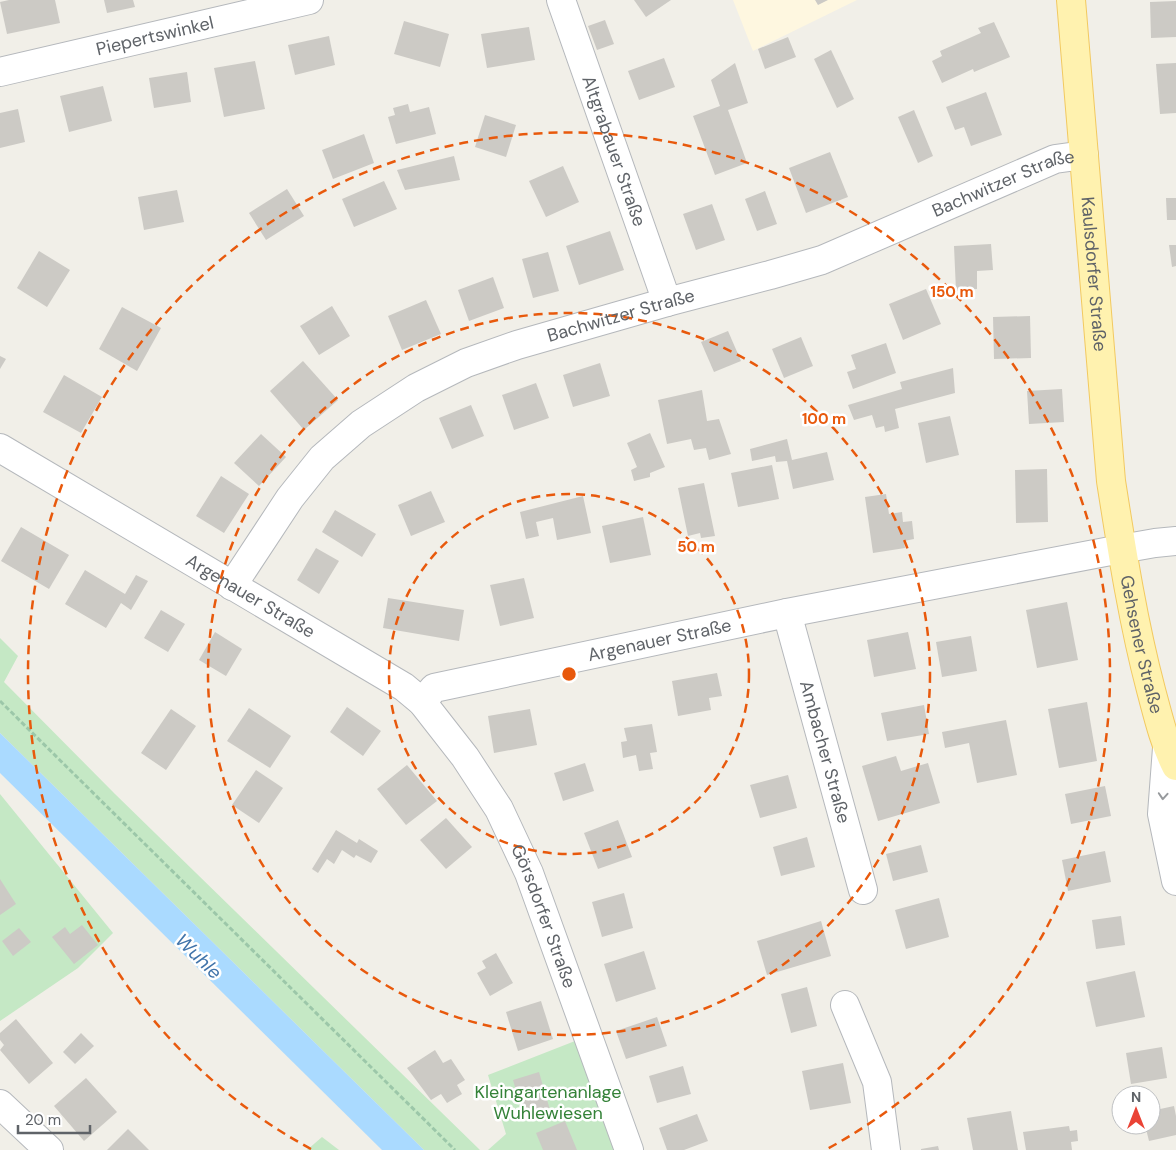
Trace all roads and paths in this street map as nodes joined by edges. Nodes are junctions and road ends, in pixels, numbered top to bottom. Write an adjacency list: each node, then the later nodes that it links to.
1 (309, 0): 4 (street, Piepertswinkel)
2 (561, 0): 7 (street, Altgrabauer Straße)
3 (1071, 0): 6 (main road, Kaulsdorfer Straße)
4 (224, 9): 5 (street, Piepertswinkel)
5 (0, 72)
6 (1084, 155): 7 (street, Bachwitzer Straße); 10 (main road, Kaulsdorfer Straße)
7 (667, 302): 11 (street, Bachwitzer Straße)
8 (0, 448): 11 (street, Argenauer Straße)
9 (1176, 541): 10 (street, Argenauer Straße)
10 (1121, 548): 12 (street, Argenauer Straße); 15 (main road, Gehsener Straße)
11 (232, 586): 14 (street, Argenauer Straße)
12 (787, 613): 14 (street, Argenauer Straße); 17 (street, Ambacher Straße)
13 (0, 701): 21 (path)
14 (422, 702): 22 (street, Görsdorfer Straße)
15 (1171, 757): 16 (street, one-way to 16)
16 (1176, 881)
17 (863, 890)
18 (845, 1005): 23 (street)
19 (0, 1104): 20 (street)
20 (49, 1150)
21 (456, 1150)
22 (629, 1150)
23 (886, 1150)

